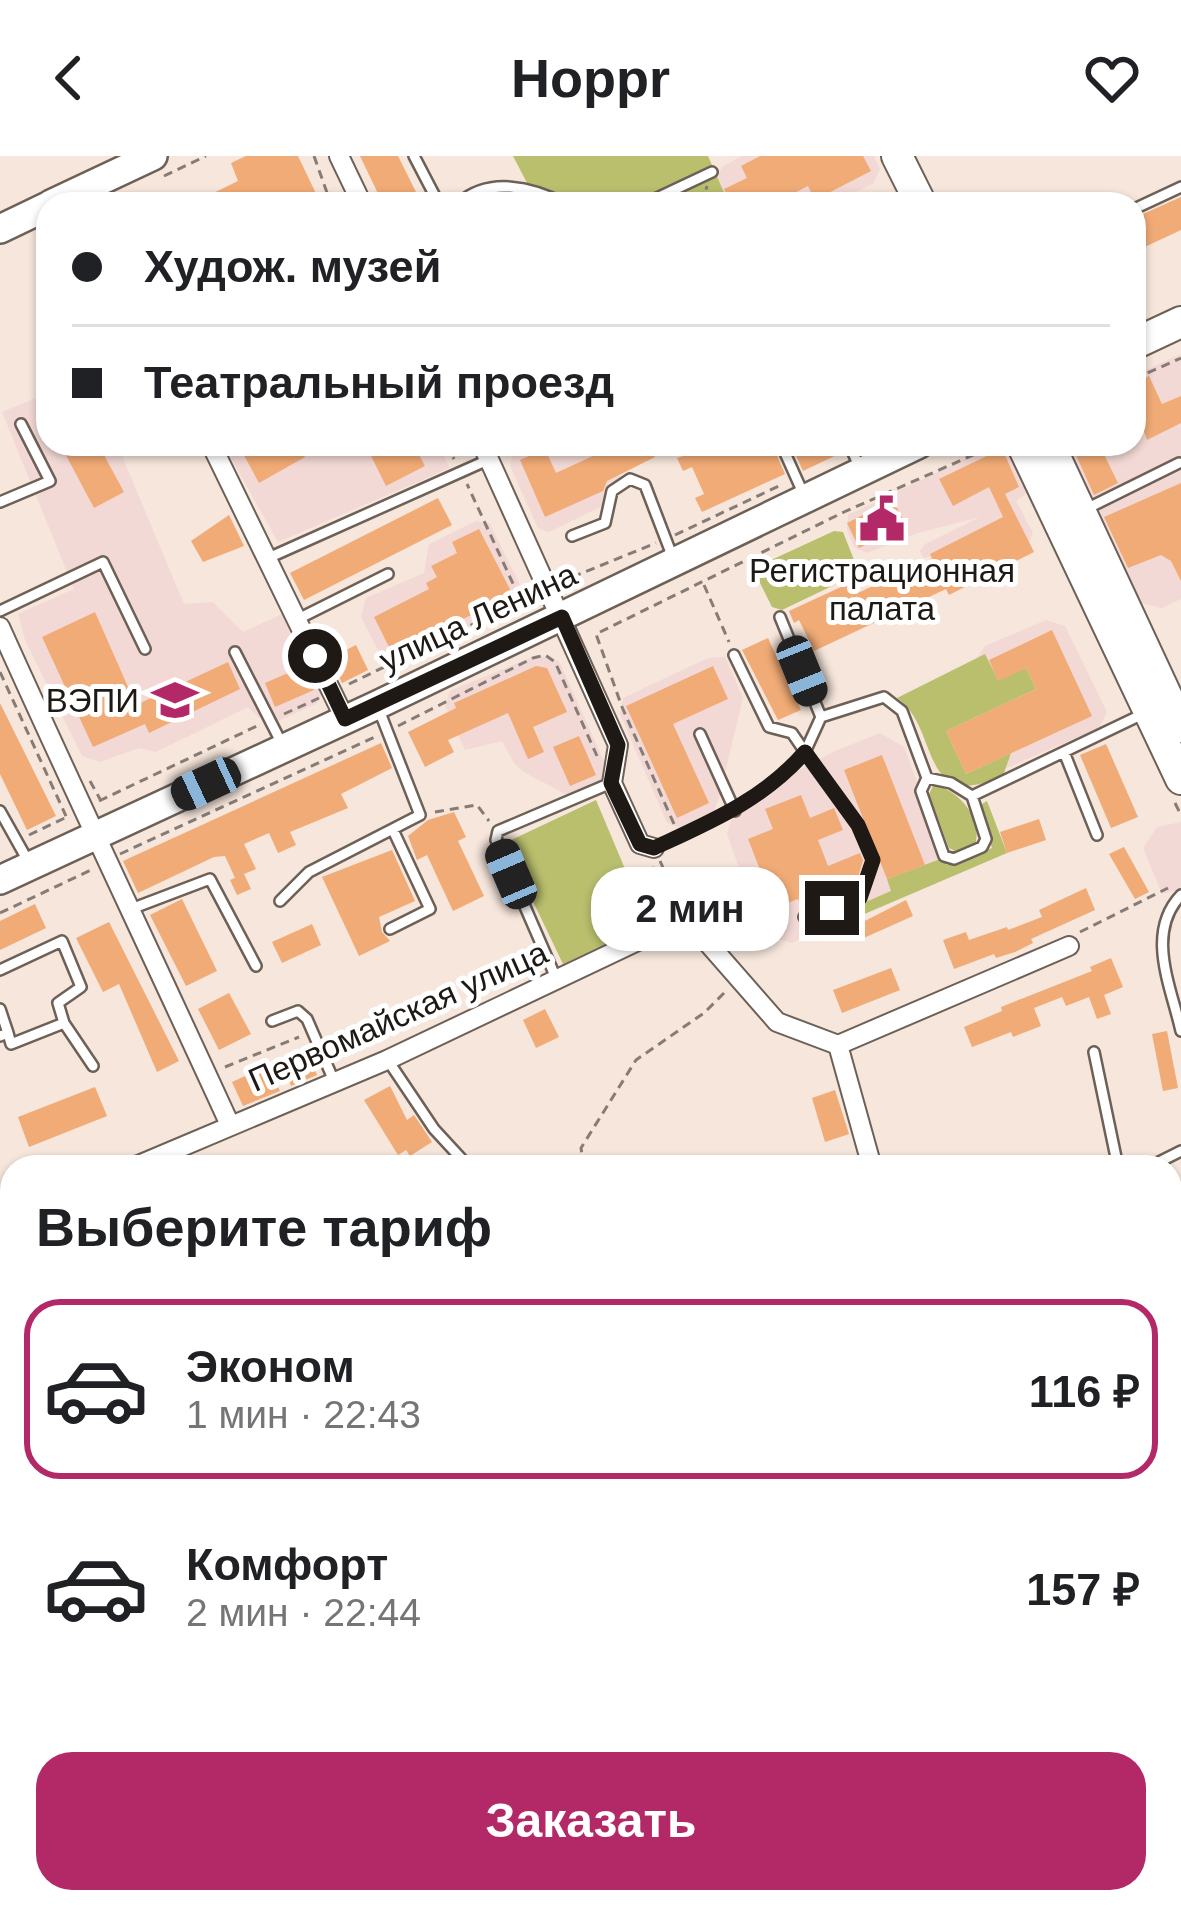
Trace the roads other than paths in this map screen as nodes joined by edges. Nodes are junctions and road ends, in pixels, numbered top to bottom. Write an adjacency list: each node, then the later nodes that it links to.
1 (153, 156): 7 (main road)
2 (339, 156): 8 (street)
3 (414, 156): 9 (lane)
4 (897, 156): 13 (main road)
5 (712, 172): 12 (lane)
6 (1181, 188): 14 (lane)
7 (79, 192)
8 (356, 192)
9 (433, 192)
10 (471, 192): 11 (lane)
11 (541, 192)
12 (670, 192)
13 (914, 192)
14 (1146, 204)
15 (36, 212): 16 (main road)
16 (0, 229)
17 (1181, 322): 18 (main road)
18 (1146, 338)
19 (21, 424): 20 (lane)
20 (36, 453)
21 (37, 456): 33 (lane)
22 (217, 456): 37 (street)
23 (480, 456): 37 (lane)
24 (488, 456): 40 (street)
25 (787, 456): 32 (lane)
26 (855, 456): 31 (lane)
27 (894, 456): 31 (main road, улица Ленина)
28 (1028, 456): 47 (main road)
29 (1054, 456): 34 (main road)
30 (1179, 463): 34 (lane)
31 (862, 471): 32 (main road, улица Ленина)
32 (801, 488): 36 (main road, улица Ленина)
33 (0, 502)
34 (1079, 513): 51 (main road)
35 (572, 536): 36 (lane)
36 (670, 551): 40 (main road, улица Ленина)
37 (266, 560): 42 (street)
38 (388, 574): 42 (lane)
39 (0, 610): 44 (lane)
40 (562, 617): 49 (main road, улица Ленина); 58 (street)
41 (780, 617): 48 (lane)
42 (298, 620): 50 (street)
43 (0, 627): 63 (street)
44 (145, 649)
45 (235, 652): 53 (lane)
46 (734, 655): 54 (lane)
47 (1150, 711): 55 (lane); 57 (main road)
48 (820, 717): 54 (lane); 56 (lane)
49 (383, 718): 50 (main road, улица Ленина); 62 (lane)
50 (345, 719): 53 (main road, улица Ленина)
51 (1181, 727)
52 (700, 734): 61 (lane)
53 (283, 747): 63 (main road, улица Ленина)
54 (805, 752): 61 (lane); 71 (lane)
55 (1064, 752): 59 (lane); 64 (lane)
56 (927, 778): 59 (lane); 59 (lane)
57 (1181, 779)
58 (611, 783): 65 (street); 76 (lane)
59 (972, 796)
60 (0, 811): 66 (lane)
61 (735, 811): 65 (lane)
62 (393, 830): 69 (lane); 72 (lane)
63 (87, 831): 66 (main road, улица Ленина); 70 (street)
64 (1097, 835)
65 (654, 848)
66 (31, 866): 67 (main road, улица Ленина)
67 (0, 880)
68 (1178, 890): 80 (lane)
69 (280, 901)
70 (131, 909): 74 (lane); 87 (street)
71 (804, 917)
72 (390, 929)
73 (1075, 938): 82 (street)
74 (256, 966)
75 (0, 970): 79 (lane)
76 (556, 978): 82 (street, Первомайская улица); 84 (street, Первомайская улица)
77 (0, 1010): 81 (lane)
78 (272, 1021): 86 (lane)
79 (64, 1023): 81 (lane); 85 (lane)
80 (1181, 1031)
81 (4, 1035)
82 (838, 1045): 90 (street)
83 (1094, 1052): 91 (lane)
84 (387, 1060): 86 (street, Первомайская улица); 89 (lane)
85 (93, 1066)
86 (334, 1081): 87 (street, Первомайская улица)
87 (230, 1125): 88 (street, Первомайская улица)
88 (161, 1155)
89 (458, 1155)
90 (869, 1155)
91 (1115, 1155)

